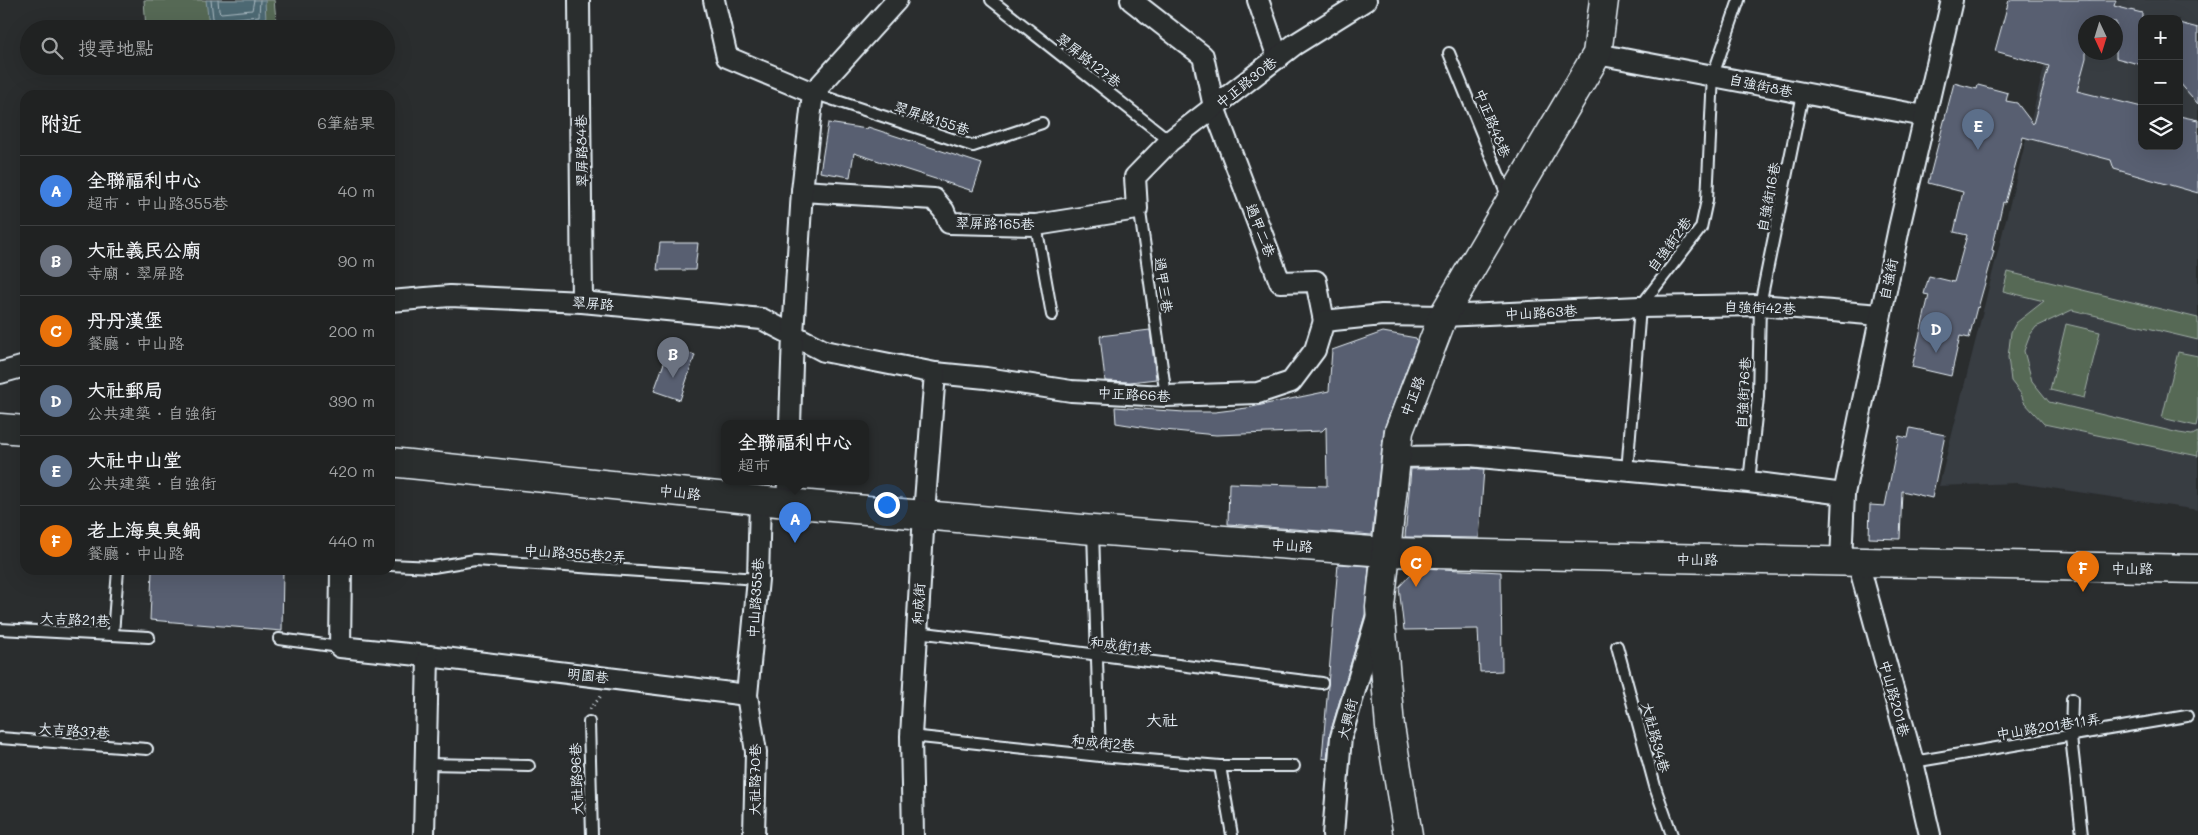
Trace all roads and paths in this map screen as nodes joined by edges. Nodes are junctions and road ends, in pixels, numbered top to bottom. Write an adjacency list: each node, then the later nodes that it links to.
1 (579, 0): 26 (street, 翠屏路84巷)
2 (714, 0): 15 (street)
3 (897, 0): 15 (street)
4 (991, 0): 20 (lane, 翠屏路127巷)
5 (1131, 0): 17 (street)
6 (1258, 0): 13 (street)
7 (1604, 0): 12 (main road, 中正路)
8 (1739, 0): 14 (lane, 自強街2巷)
9 (1952, 0): 18 (street, 自強街)
10 (1362, 1): 13 (street, 中正路30巷)
11 (1450, 53): 23 (lane, 中正路48巷)
12 (1597, 54): 14 (street, 自強街8巷); 23 (main road, 中正路)
13 (1278, 58): 17 (street, 中正路30巷)
14 (1713, 75): 16 (street, 自強街8巷); 28 (lane, 自強街2巷)
15 (813, 93): 19 (lane, 翠屏路155巷); 22 (street)
16 (1803, 94): 18 (street, 自強街8巷); 27 (lane, 自強街16巷)
17 (1214, 107): 20 (street, 中正路30巷); 32 (street, 過甲二巷)
18 (1924, 116): 30 (street, 自強街)
19 (1042, 123)
20 (1170, 141): 21 (street, 中正路30巷)
21 (1135, 177): 24 (street, 翠屏路165巷); 37 (lane, 過甲三巷)
22 (802, 191): 24 (street, 翠屏路165巷); 33 (street)
23 (1510, 204): 31 (main road, 中正路)
24 (1036, 224): 29 (lane)
25 (395, 301): 26 (street, 翠屏路)
26 (582, 302): 33 (street, 翠屏路)
27 (1760, 305): 28 (street, 自強街42巷); 30 (street, 自強街42巷); 44 (lane, 自強街76巷)
28 (1640, 306): 31 (street, 中山路63巷); 43 (lane)
29 (1052, 315)
30 (1880, 315): 46 (street, 自強街)
31 (1443, 316): 32 (street); 41 (main road, 中正路)
32 (1324, 321): 37 (street, 中正路66巷)
33 (793, 334): 36 (street, 中正路66巷); 38 (street)
34 (20, 367): 35 (street)
35 (0, 373)
36 (935, 373): 37 (street, 中正路66巷); 48 (street, 和成街)
37 (1166, 396)
38 (790, 420)
39 (0, 428): 40 (main road)
40 (20, 430)
41 (1396, 456): 43 (street); 50 (main road, 中正路)
42 (395, 463): 47 (main road, 中山路)
43 (1627, 472): 44 (street)
44 (1749, 482): 46 (street)
45 (788, 492): 47 (main road, 中山路); 48 (main road, 中山路)
46 (1844, 494): 51 (street, 自強街)
47 (760, 500): 56 (street, 中山路355巷)
48 (924, 514): 49 (main road, 中山路); 59 (street, 和成街)
49 (1093, 530): 50 (main road, 中山路); 66 (lane)
50 (1385, 552): 51 (main road, 中山路); 57 (main road, 中正路)
51 (1850, 562): 53 (main road, 中山路); 78 (street, 中山路201巷)
52 (395, 565): 56 (lane, 中山路355巷2弄)
53 (2198, 569)
54 (118, 575): 60 (lane)
55 (341, 575): 64 (street)
56 (758, 579): 69 (street, 中山路355巷)
57 (1380, 606): 88 (street, 大興街); 89 (main road, 中正路)
58 (0, 629): 60 (lane, 大吉路21巷)
59 (917, 632): 66 (lane, 和成街1巷); 73 (street, 和成街)
60 (113, 634): 61 (lane, 大吉路21巷)
61 (149, 637)
62 (279, 639): 64 (lane)
63 (1617, 646): 90 (lane, 大社路34巷)
64 (340, 647): 65 (street, 明園巷)
65 (428, 656): 67 (street, 明園巷); 79 (street)
66 (1096, 656): 68 (lane, 和成街1巷); 77 (lane)
67 (608, 678): 69 (street, 明園巷); 72 (path)
68 (1322, 683)
69 (747, 695): 85 (street, 大社路70巷)
70 (2072, 699): 74 (lane)
71 (2187, 716): 74 (lane, 中山路201巷11弄)
72 (589, 722): 84 (lane, 大社路96巷)
73 (911, 736): 77 (lane, 和成街2巷); 86 (street, 和成街)
74 (2071, 737): 78 (lane, 中山路201巷11弄); 92 (lane)
75 (0, 738): 76 (lane, 大吉路37巷)
76 (147, 749)
77 (1100, 756): 81 (lane, 和成街2巷)
78 (1913, 762): 91 (street, 中山路201巷)
79 (426, 764): 80 (lane); 83 (street)
80 (529, 766)
81 (1220, 766): 82 (lane, 和成街2巷); 87 (lane)
82 (1294, 766)
83 (424, 835)
84 (592, 835)
85 (754, 835)
86 (912, 835)
87 (1232, 835)
88 (1333, 835)
89 (1408, 835)
90 (1672, 835)
91 (1930, 835)
92 (2082, 835)

